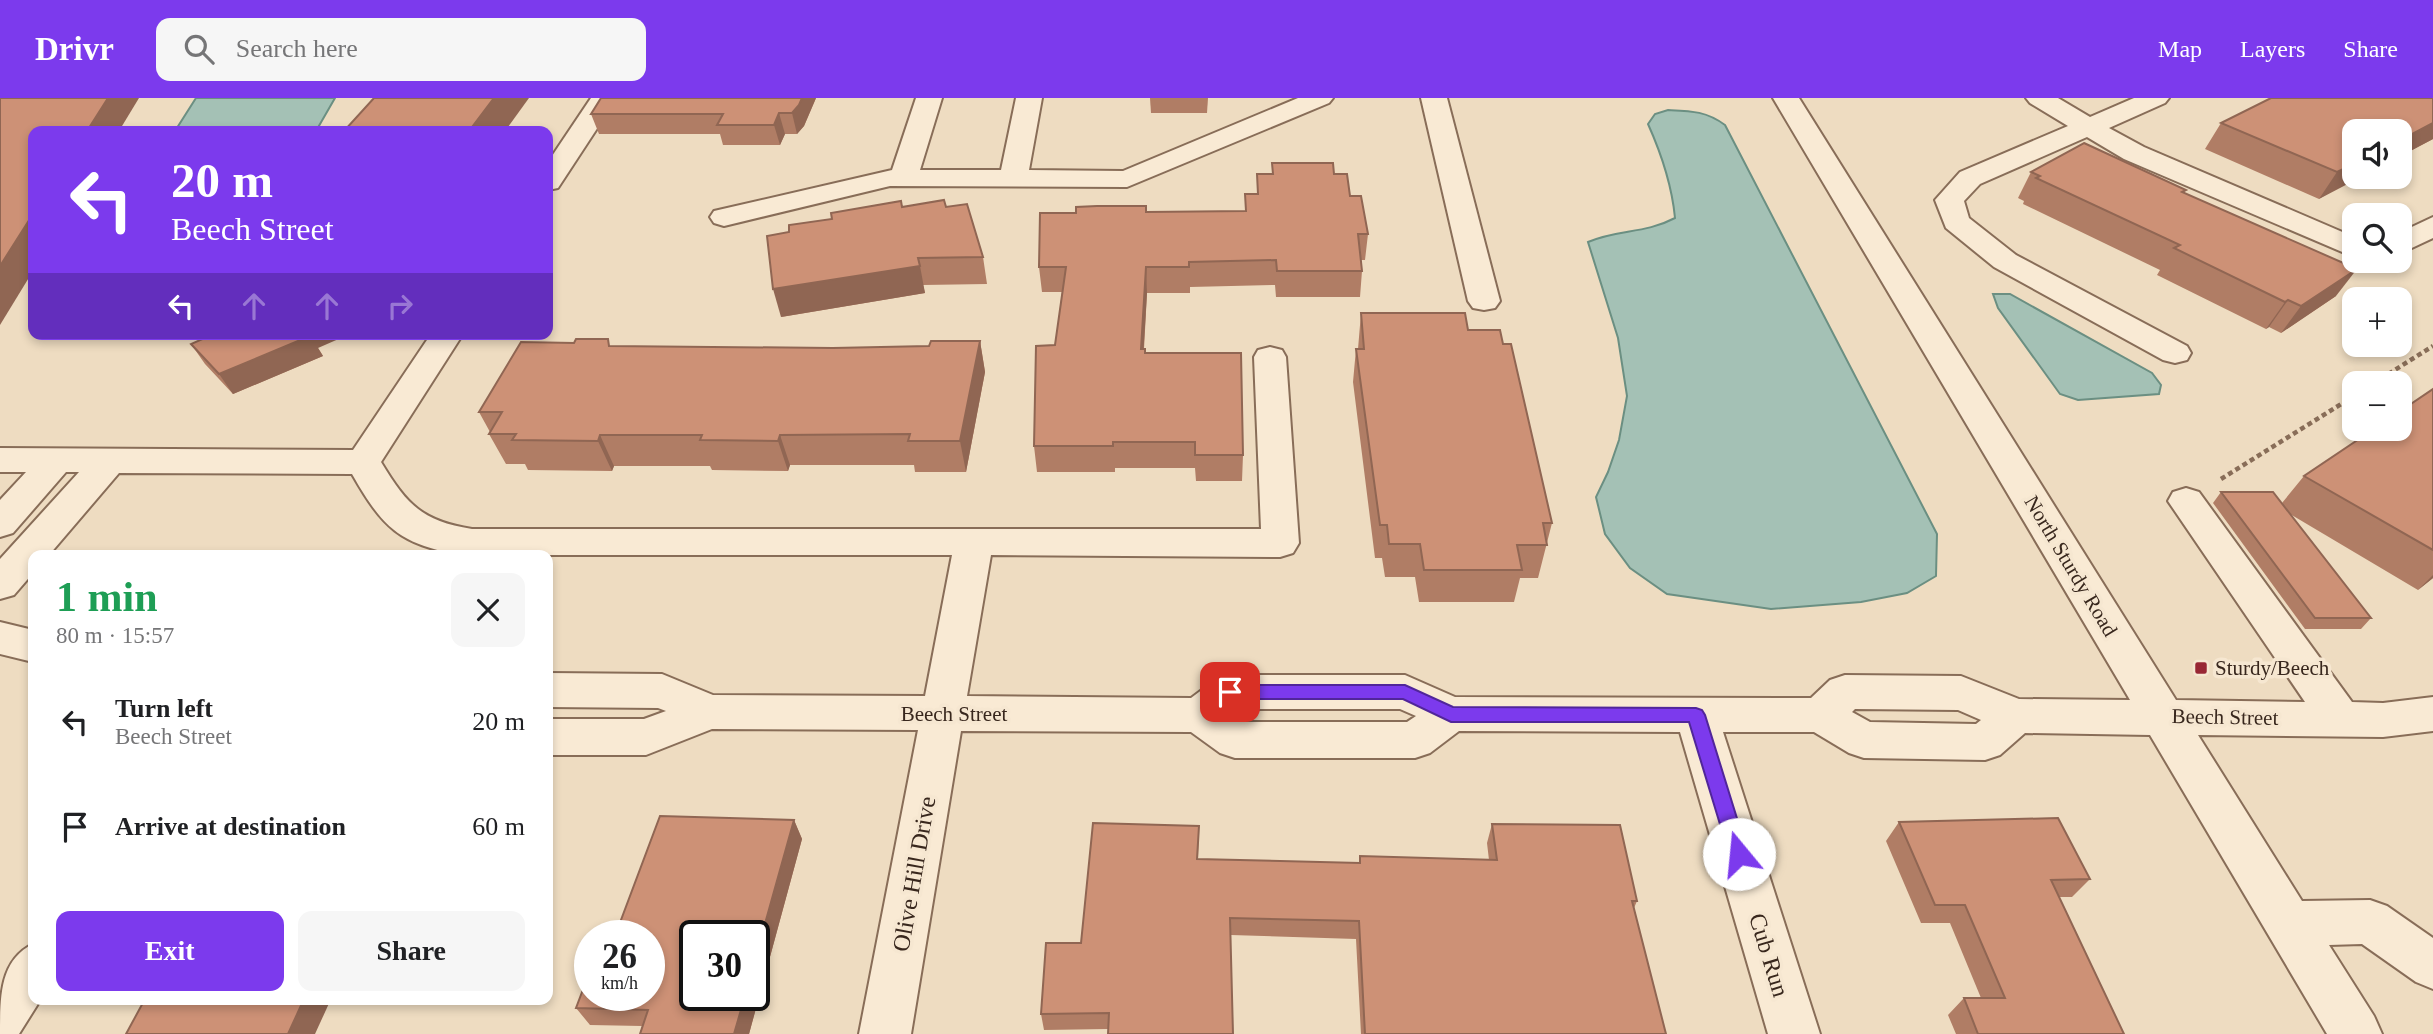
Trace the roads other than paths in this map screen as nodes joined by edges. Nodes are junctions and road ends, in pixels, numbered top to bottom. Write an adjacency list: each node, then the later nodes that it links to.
1 (604, 98): 10 (street)
2 (929, 98): 11 (street)
3 (1029, 98): 12 (street)
4 (1321, 98): 12 (street)
5 (1434, 98): 17 (street)
6 (1786, 98): 38 (street, North Sturdy Road)
7 (2039, 98): 9 (street)
8 (2156, 98): 9 (street)
9 (2090, 128): 16 (street); 19 (street)
10 (553, 174)
11 (904, 178): 12 (street); 13 (street)
12 (1013, 179)
13 (724, 216)
14 (2433, 226): 15 (street)
15 (2412, 238)
16 (2342, 243)
17 (1484, 301)
18 (443, 340): 24 (street)
19 (2175, 353)
20 (1270, 357): 27 (street)
21 (0, 460): 22 (street)
22 (58, 460): 23 (street); 26 (street)
23 (111, 460): 24 (street); 28 (street)
24 (363, 462): 27 (street)
25 (2186, 501): 39 (street)
26 (0, 524)
27 (974, 541): 36 (street, Olive Hill Drive)
28 (31, 550)
29 (28, 553): 30 (street)
30 (0, 585)
31 (0, 638): 32 (street)
32 (28, 645)
33 (553, 690): 34 (street, Beech Street)
34 (710, 712): 36 (street, Beech Street); 40 (street, Beech Street)
35 (2433, 713): 39 (street, Beech Street)
36 (942, 715): 37 (street, Beech Street); 45 (street, Olive Hill Drive)
37 (1696, 715): 38 (street, Beech Street); 46 (street, Cub Run)
38 (2162, 716): 39 (street, Beech Street); 41 (street, North Sturdy Road)
39 (2340, 719)
40 (553, 737)
41 (2288, 923): 42 (street); 47 (street, North Sturdy Road)
42 (2433, 966)
43 (28, 975): 44 (street)
44 (0, 1018)
45 (886, 1034)
46 (1794, 1034)
47 (2356, 1034)

